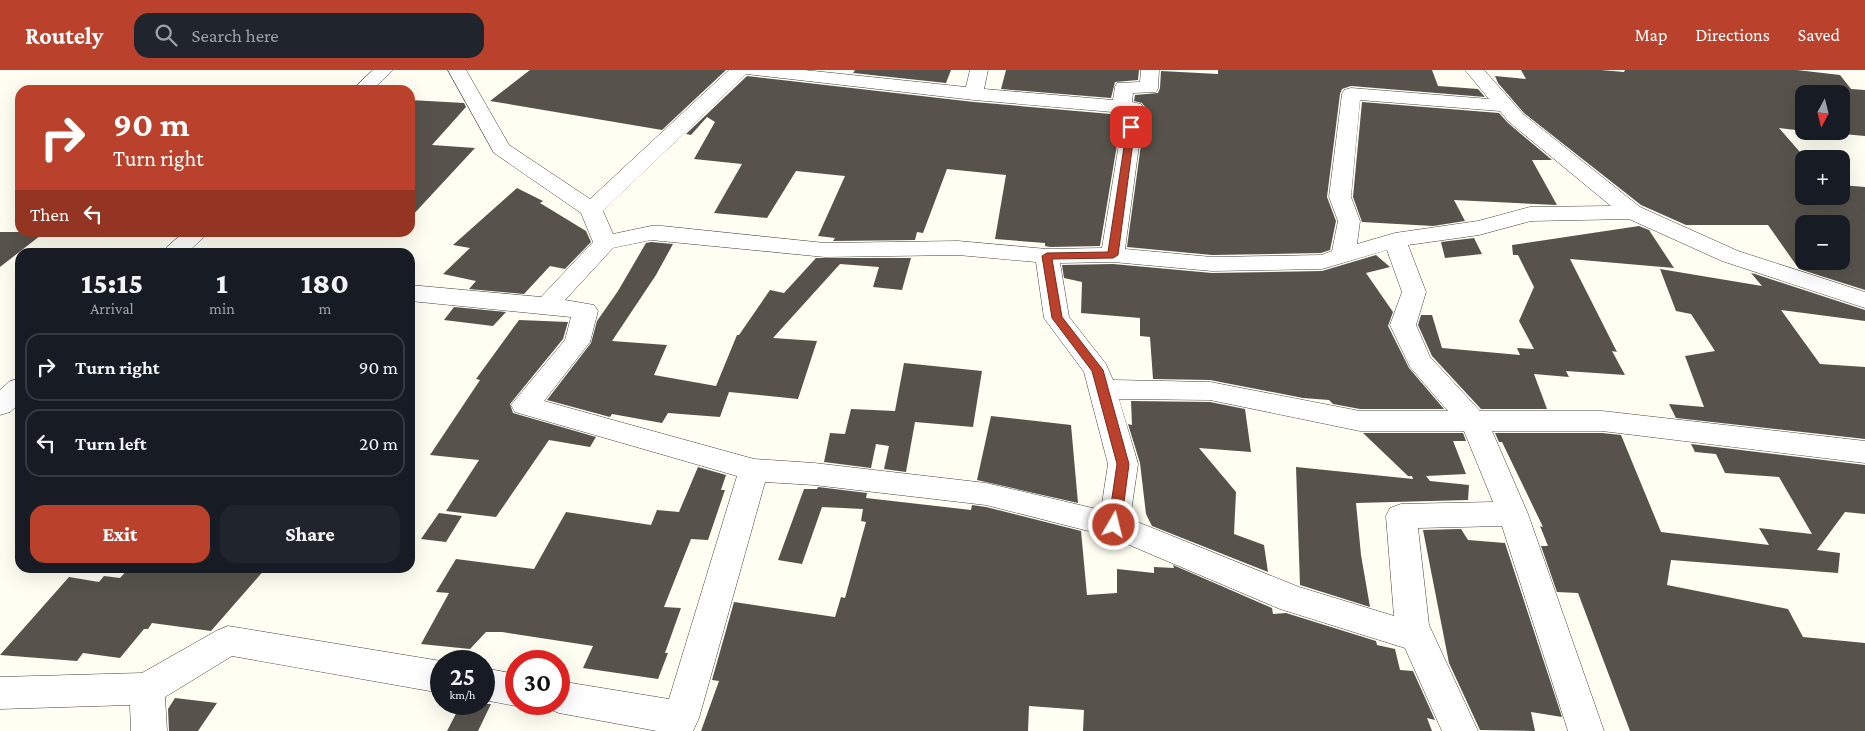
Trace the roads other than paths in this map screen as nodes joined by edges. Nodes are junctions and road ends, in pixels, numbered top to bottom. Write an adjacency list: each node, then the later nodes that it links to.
1 (384, 70): 8 (street)
2 (457, 70): 12 (street)
3 (740, 70): 12 (street)
4 (753, 70): 9 (street)
5 (979, 70): 9 (street)
6 (1150, 70): 11 (street)
7 (1474, 70): 10 (street)
8 (367, 85)
9 (974, 94): 11 (street)
10 (1505, 106): 13 (street); 20 (street)
11 (1122, 108): 18 (street)
12 (591, 210): 16 (street)
13 (1632, 212): 15 (street); 22 (street)
14 (192, 237): 17 (street)
15 (1395, 240): 20 (street); 27 (street)
16 (605, 242): 19 (street); 23 (street)
17 (180, 248)
18 (1113, 255): 19 (street); 20 (street)
19 (1047, 256): 24 (street)
20 (1343, 256)
21 (415, 293): 23 (street)
22 (1865, 300)
23 (548, 305): 29 (street)
24 (1103, 389): 27 (street); 31 (street)
25 (15, 392): 26 (street)
26 (0, 405)
27 (1474, 422): 28 (street); 30 (street)
28 (1865, 452)
29 (754, 470): 31 (street); 37 (street)
30 (1513, 514): 32 (street); 40 (street)
31 (1114, 525): 32 (street)
32 (1417, 637): 39 (street)
33 (430, 675): 34 (street)
34 (147, 689): 35 (street); 38 (street)
35 (0, 693)
36 (570, 700): 37 (street)
37 (678, 725)
38 (149, 731)
39 (1460, 731)
40 (1586, 731)

